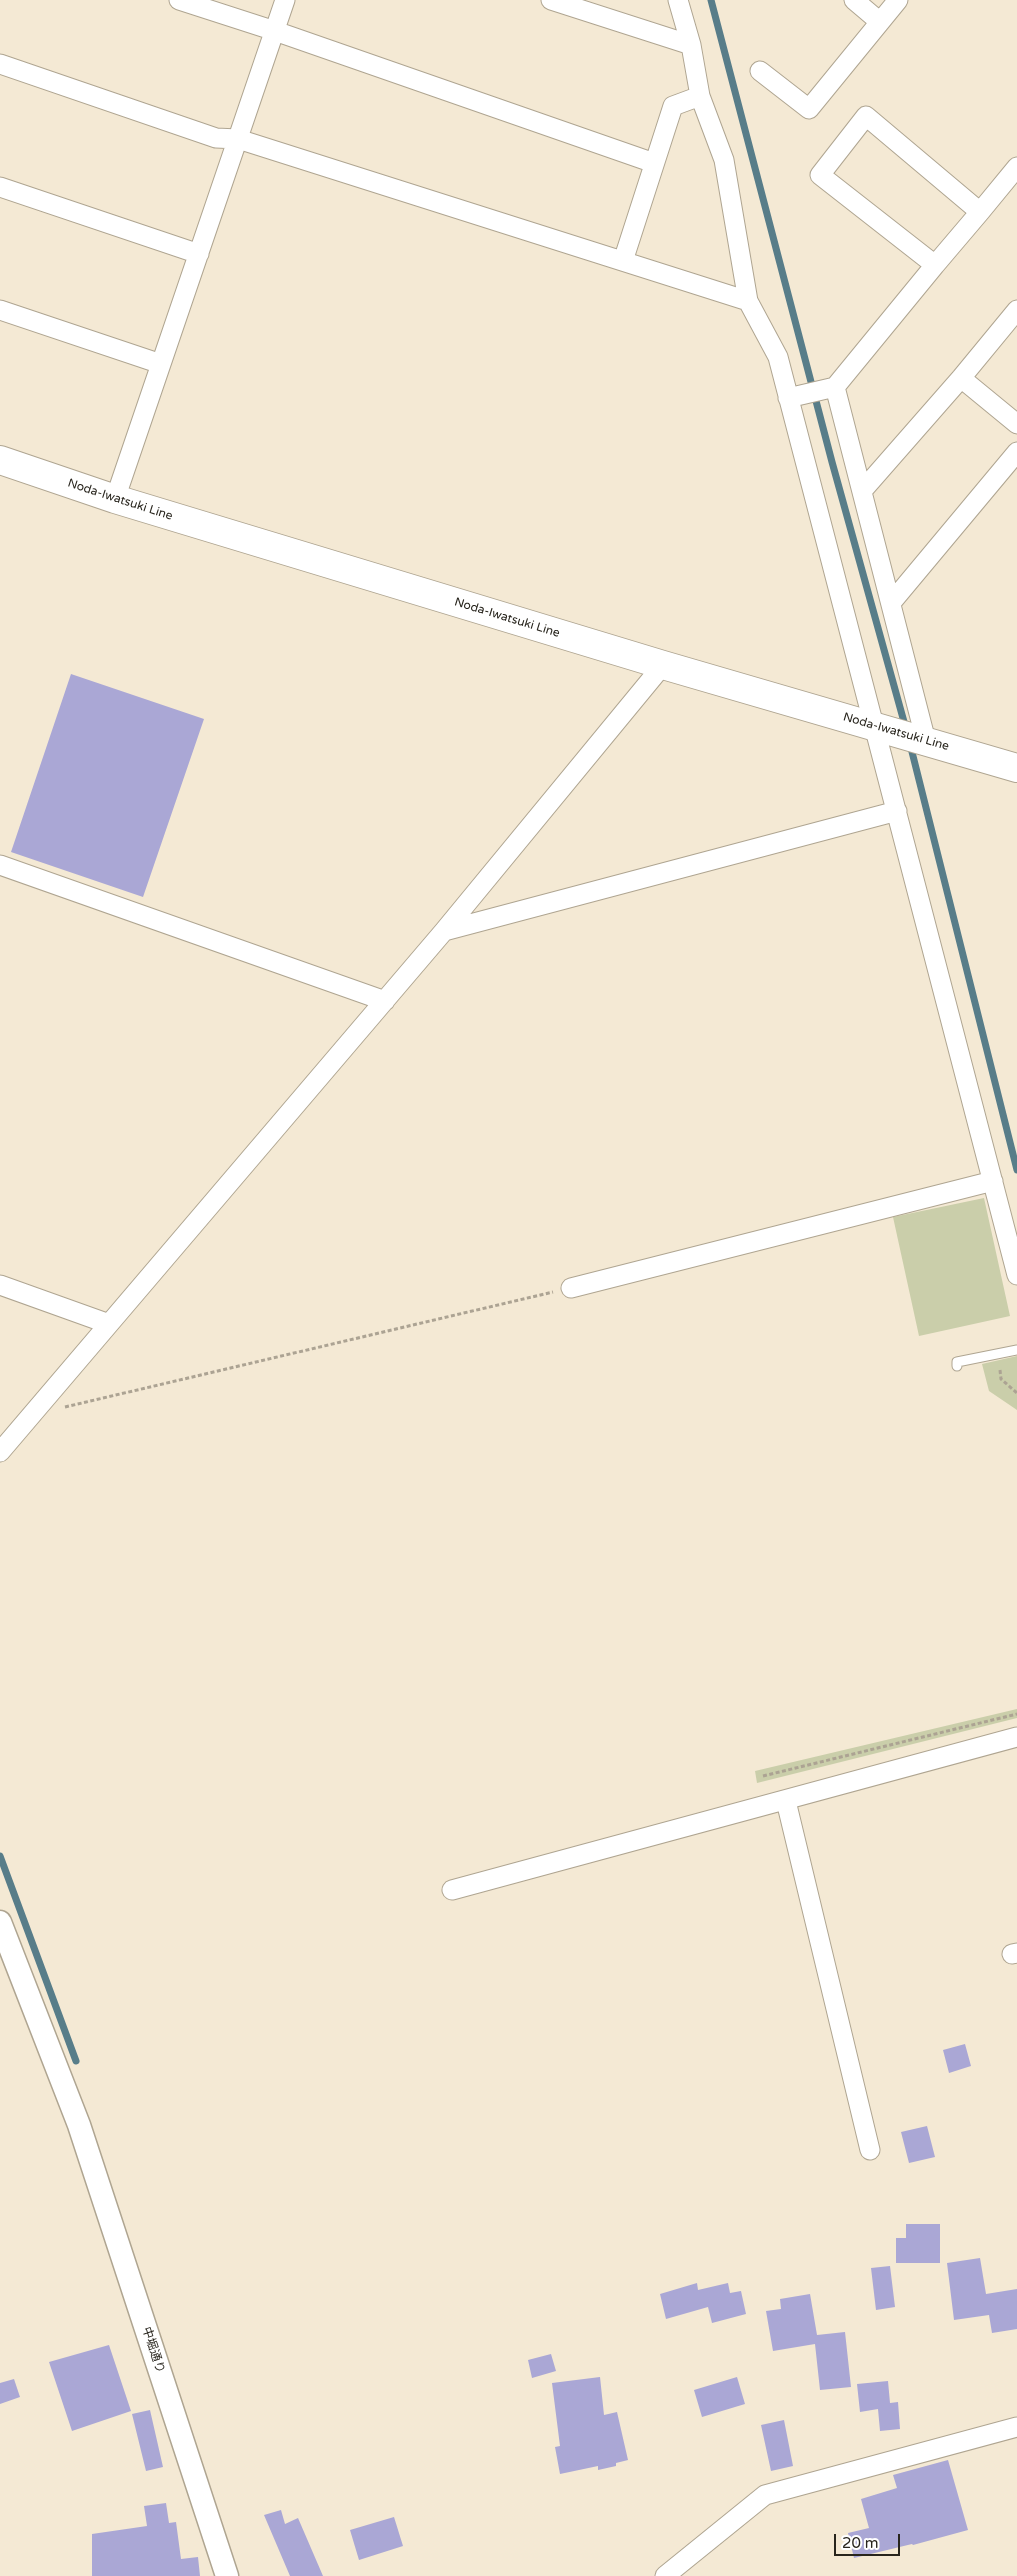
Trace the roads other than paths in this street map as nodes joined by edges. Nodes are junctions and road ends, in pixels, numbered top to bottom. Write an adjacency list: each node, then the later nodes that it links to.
1 (179, 0): 8 (street)
2 (285, 0): 8 (street)
3 (551, 0): 9 (street)
4 (678, 0): 9 (street)
5 (854, 0): 7 (street)
6 (898, 0): 7 (street)
7 (880, 22): 11 (street)
8 (275, 31): 13 (street); 14 (street)
9 (691, 45): 12 (street)
10 (0, 64): 13 (street)
11 (760, 71)
12 (700, 96): 14 (street); 21 (street)
13 (238, 139): 18 (street); 19 (street)
14 (654, 163): 19 (street)
15 (1017, 167): 17 (street)
16 (0, 187): 18 (street)
17 (980, 212): 20 (street); 20 (street)
18 (199, 254): 24 (street)
19 (623, 261): 21 (street)
20 (935, 265): 26 (street)
21 (748, 301): 27 (street)
22 (0, 310): 24 (street)
23 (1017, 310): 25 (street)
24 (161, 364): 32 (street)
25 (961, 378): 28 (street); 31 (street)
26 (835, 387): 27 (street); 31 (street)
27 (788, 398): 35 (street)
28 (1017, 424)
29 (1017, 452): 33 (street)
30 (0, 460): 32 (main road, Noda-Iwatsuki Line)
31 (862, 491): 33 (street)
32 (115, 499): 34 (main road, Noda-Iwatsuki Line)
33 (891, 603): 36 (street)
34 (663, 665): 35 (main road, Noda-Iwatsuki Line); 40 (street)
35 (875, 726): 36 (main road, Noda-Iwatsuki Line); 38 (street)
36 (926, 741): 37 (main road, Noda-Iwatsuki Line)
37 (1017, 768)
38 (897, 810): 40 (street); 42 (street)
39 (0, 865): 41 (street)
40 (444, 931): 41 (street)
41 (385, 1001): 46 (street)
42 (993, 1181): 43 (street); 45 (street)
43 (1017, 1275)
44 (0, 1285): 46 (street)
45 (571, 1288)
46 (109, 1324): 49 (street)
47 (1017, 1350): 48 (lane)
48 (957, 1366)
49 (0, 1452)
50 (1017, 1737): 51 (street)
51 (786, 1801): 52 (street); 54 (street)
52 (452, 1890)
53 (0, 1922): 56 (street, 中堀通り)
54 (870, 2150)
55 (1017, 2427): 57 (street)
56 (227, 2576)
57 (665, 2576)

